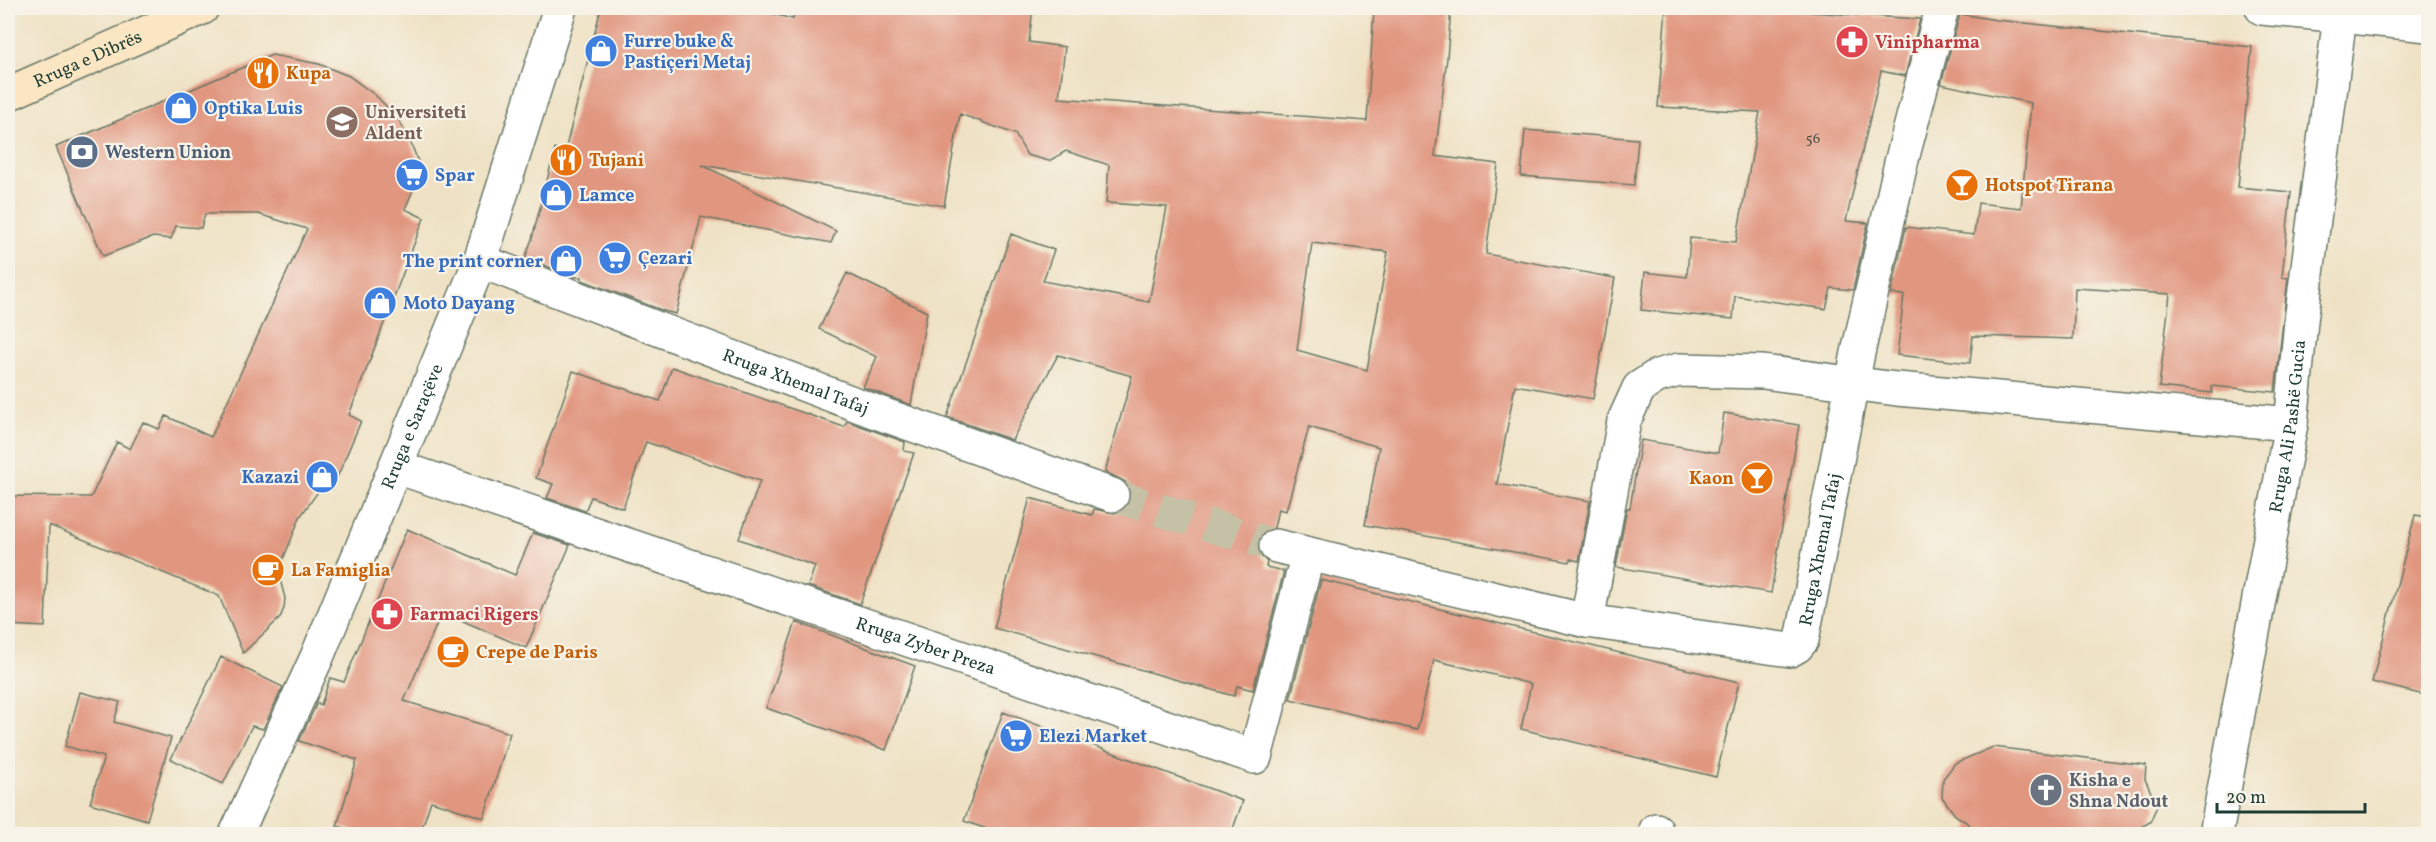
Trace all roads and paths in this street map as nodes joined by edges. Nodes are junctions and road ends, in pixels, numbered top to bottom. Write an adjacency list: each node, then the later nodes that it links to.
1 (202, 8): 7 (main road, Rruga e Dibrës)
2 (560, 8): 8 (street, Rruga e Saraçëve)
3 (1942, 8): 9 (street, Rruga Xhemal Tafaj)
4 (2262, 8): 5 (street)
5 (2340, 16): 6 (street); 10 (street, Rruga Ali Pashë Gucia)
6 (2428, 25)
7 (8, 94)
8 (480, 261): 11 (street, Rruga e Saraçëve); 12 (street, Rruga Xhemal Tafaj)
9 (1852, 383): 10 (street); 15 (street); 15 (street, Rruga Xhemal Tafaj)
10 (2291, 424): 17 (street, Rruga Ali Pashë Gucia)
11 (397, 467): 14 (street, Rruga Zyber Preza); 16 (street, Rruga e Saraçëve)
12 (1112, 495)
13 (1276, 546): 14 (street, Rruga Xhemal Tafaj)
14 (1308, 554): 15 (street, Rruga Xhemal Tafaj)
15 (1587, 621)
16 (236, 834)
17 (2216, 834)

